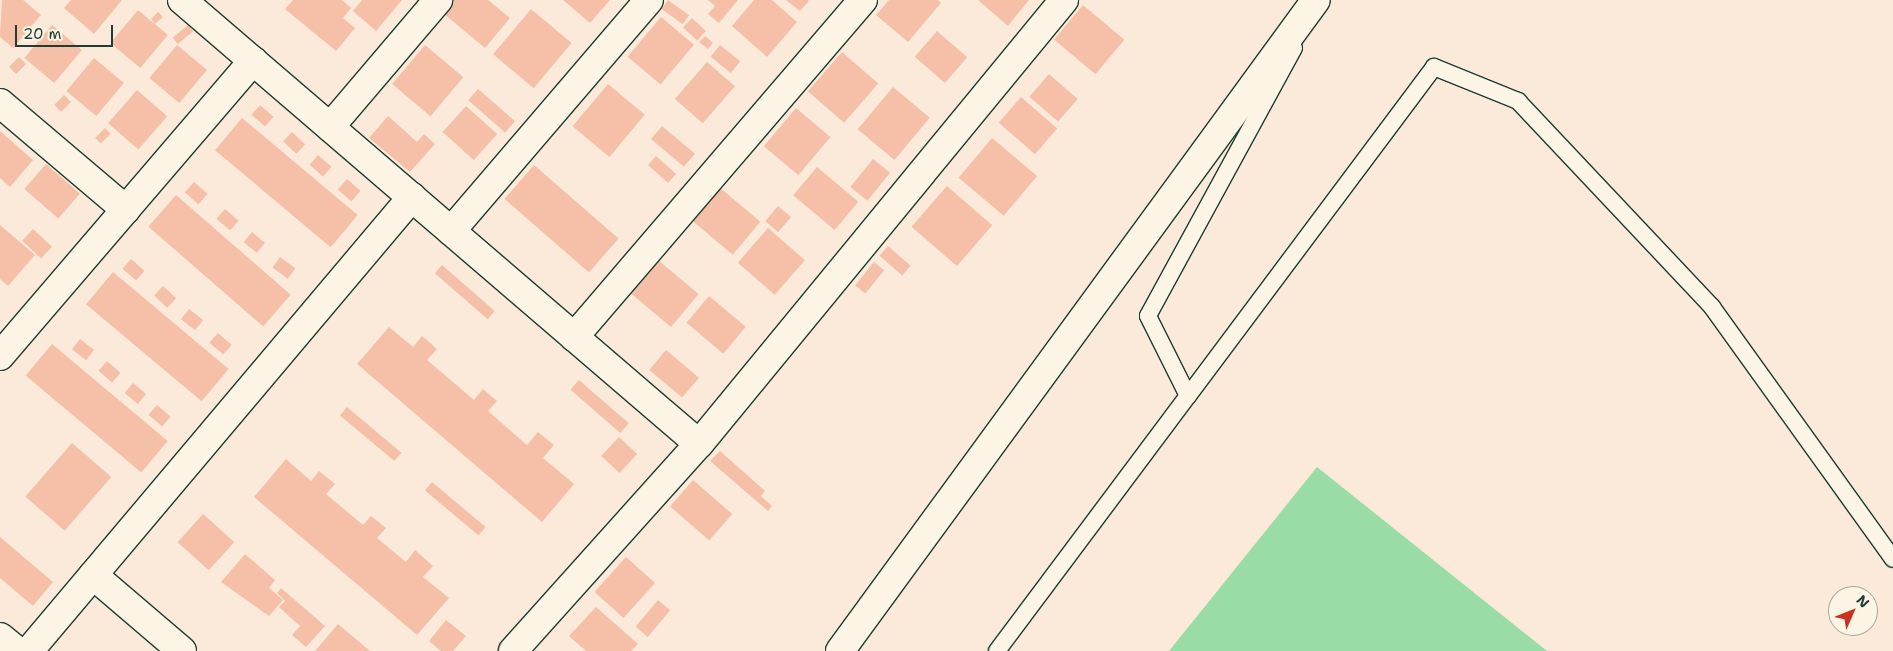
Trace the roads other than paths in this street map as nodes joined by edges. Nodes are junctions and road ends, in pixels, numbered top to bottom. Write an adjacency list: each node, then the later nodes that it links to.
1 (182, 0): 8 (street)
2 (438, 0): 10 (street)
3 (649, 0): 13 (street)
4 (863, 0): 14 (street)
5 (1064, 0): 17 (street)
6 (1316, 0): 25 (street)
7 (1321, 0): 16 (lane)
8 (253, 61): 10 (street); 12 (street)
9 (0, 103): 12 (street)
10 (330, 127): 11 (street)
11 (412, 197): 13 (street); 19 (street)
12 (126, 210): 15 (street)
13 (451, 231): 14 (street)
14 (574, 337): 17 (street)
15 (0, 356)
16 (1188, 396): 18 (lane); 26 (lane)
17 (699, 444): 24 (street)
18 (1893, 559)
19 (93, 575): 22 (street); 23 (street)
20 (0, 636): 21 (street)
21 (17, 651)
22 (29, 651)
23 (182, 651)
24 (513, 651)
25 (840, 651)
26 (998, 651)

